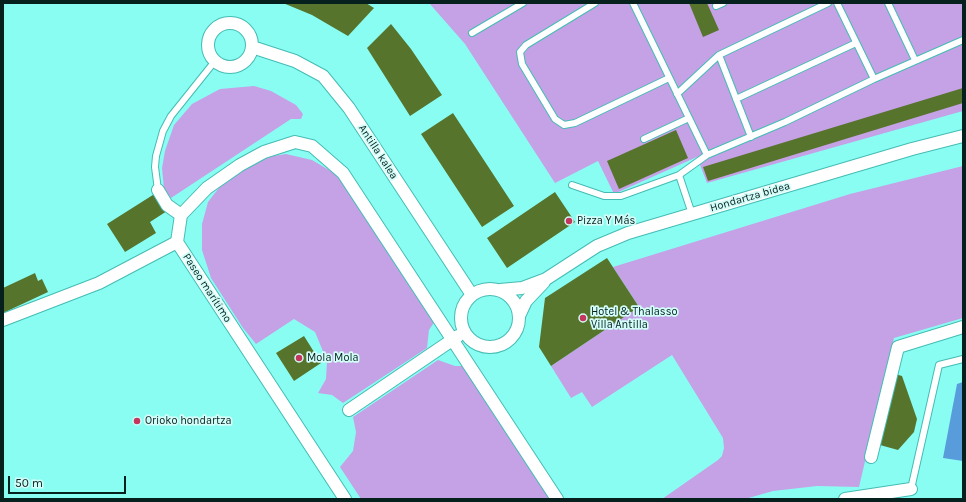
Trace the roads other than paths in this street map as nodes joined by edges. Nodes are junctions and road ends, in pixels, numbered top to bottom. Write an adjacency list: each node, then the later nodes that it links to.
1 (523, 3): 9 (lane)
2 (596, 3): 16 (lane)
3 (633, 3): 16 (lane)
4 (723, 3): 8 (lane)
5 (828, 3): 13 (lane)
6 (838, 3): 11 (lane)
7 (888, 3): 14 (lane)
8 (716, 6)
9 (472, 33)
10 (963, 40): 14 (lane)
11 (856, 43): 17 (lane); 19 (lane)
12 (252, 47): 15 (street); 15 (street); 33 (street, Antilla kalea)
13 (719, 55): 18 (lane); 19 (lane)
14 (915, 60): 17 (lane)
15 (216, 62): 27 (lane)
16 (669, 78): 18 (lane)
17 (874, 79): 22 (lane)
18 (677, 94): 20 (lane)
19 (736, 99): 22 (lane)
20 (689, 118): 23 (lane); 24 (lane)
21 (963, 136): 28 (street, Hondartza bidea)
22 (751, 137): 24 (lane)
23 (644, 139)
24 (707, 155): 25 (lane)
25 (679, 174): 26 (lane); 28 (lane)
26 (572, 185)
27 (158, 190): 29 (street)
28 (692, 214): 31 (street, Hondartza bidea)
29 (181, 215): 30 (street); 38 (street)
30 (177, 242): 35 (street, Paseo marítimo); 43 (street, Paseo marítimo)
31 (546, 279): 32 (street); 34 (street)
32 (500, 290): 33 (street); 34 (street)
33 (472, 295): 37 (street)
34 (519, 316): 37 (street)
35 (3, 320)
36 (963, 327): 41 (street)
37 (464, 332): 38 (street)
38 (452, 340): 40 (street); 44 (street)
39 (963, 359): 42 (lane)
40 (349, 410)
41 (871, 457)
42 (911, 489): 45 (street)
43 (345, 499)
44 (557, 499)
45 (845, 499)

